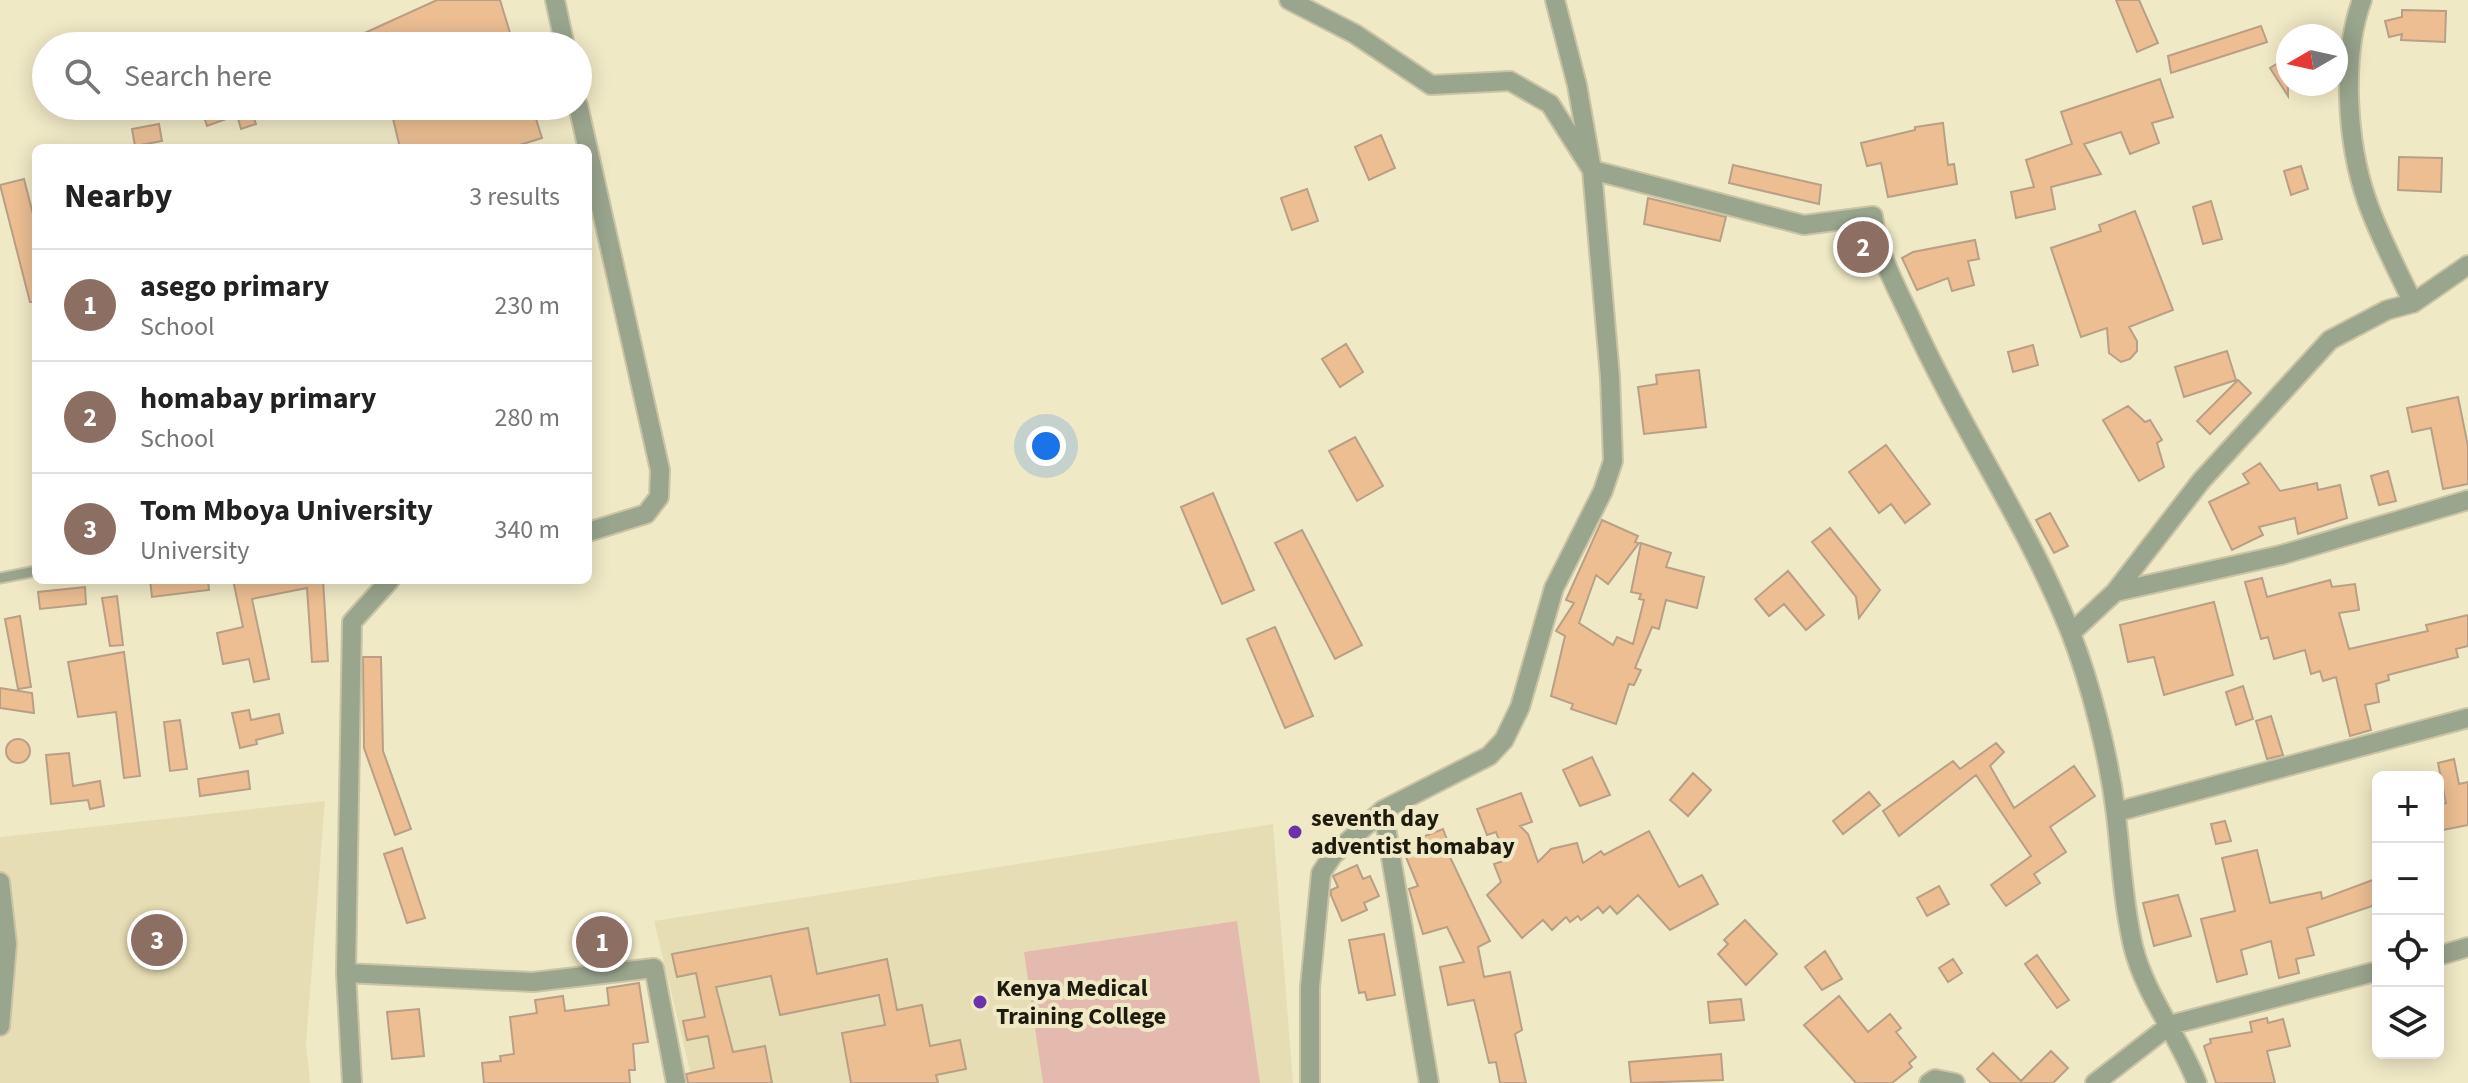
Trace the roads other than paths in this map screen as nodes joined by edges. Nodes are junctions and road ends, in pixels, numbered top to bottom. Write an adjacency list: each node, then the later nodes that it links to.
1 (555, 0): 5 (street)
2 (1289, 0): 9 (street)
3 (1555, 0): 9 (street)
4 (2362, 0): 11 (street)
5 (562, 32)
6 (581, 120): 7 (street)
7 (587, 144)
8 (592, 167): 13 (street)
9 (1592, 170): 18 (street); 20 (street)
10 (2468, 265): 11 (street)
11 (2413, 303): 17 (street)
12 (2468, 500): 17 (street)
13 (592, 531)
14 (32, 572): 15 (lane)
15 (0, 578)
16 (386, 584): 25 (street)
17 (2115, 592): 18 (street)
18 (2071, 633): 21 (street)
19 (2468, 718): 21 (street)
20 (1383, 810): 31 (street); 32 (street)
21 (2116, 812): 27 (street)
22 (0, 882): 28 (street)
23 (2468, 947): 24 (street)
24 (2444, 954)
25 (346, 973): 29 (street); 30 (street)
26 (2372, 973): 27 (street)
27 (2170, 1025): 35 (street); 36 (street)
28 (0, 1026)
29 (352, 1083)
30 (676, 1083)
31 (1310, 1083)
32 (1429, 1083)
33 (1929, 1083): 34 (street)
34 (1955, 1083)
35 (2095, 1083)
36 (2197, 1083)

